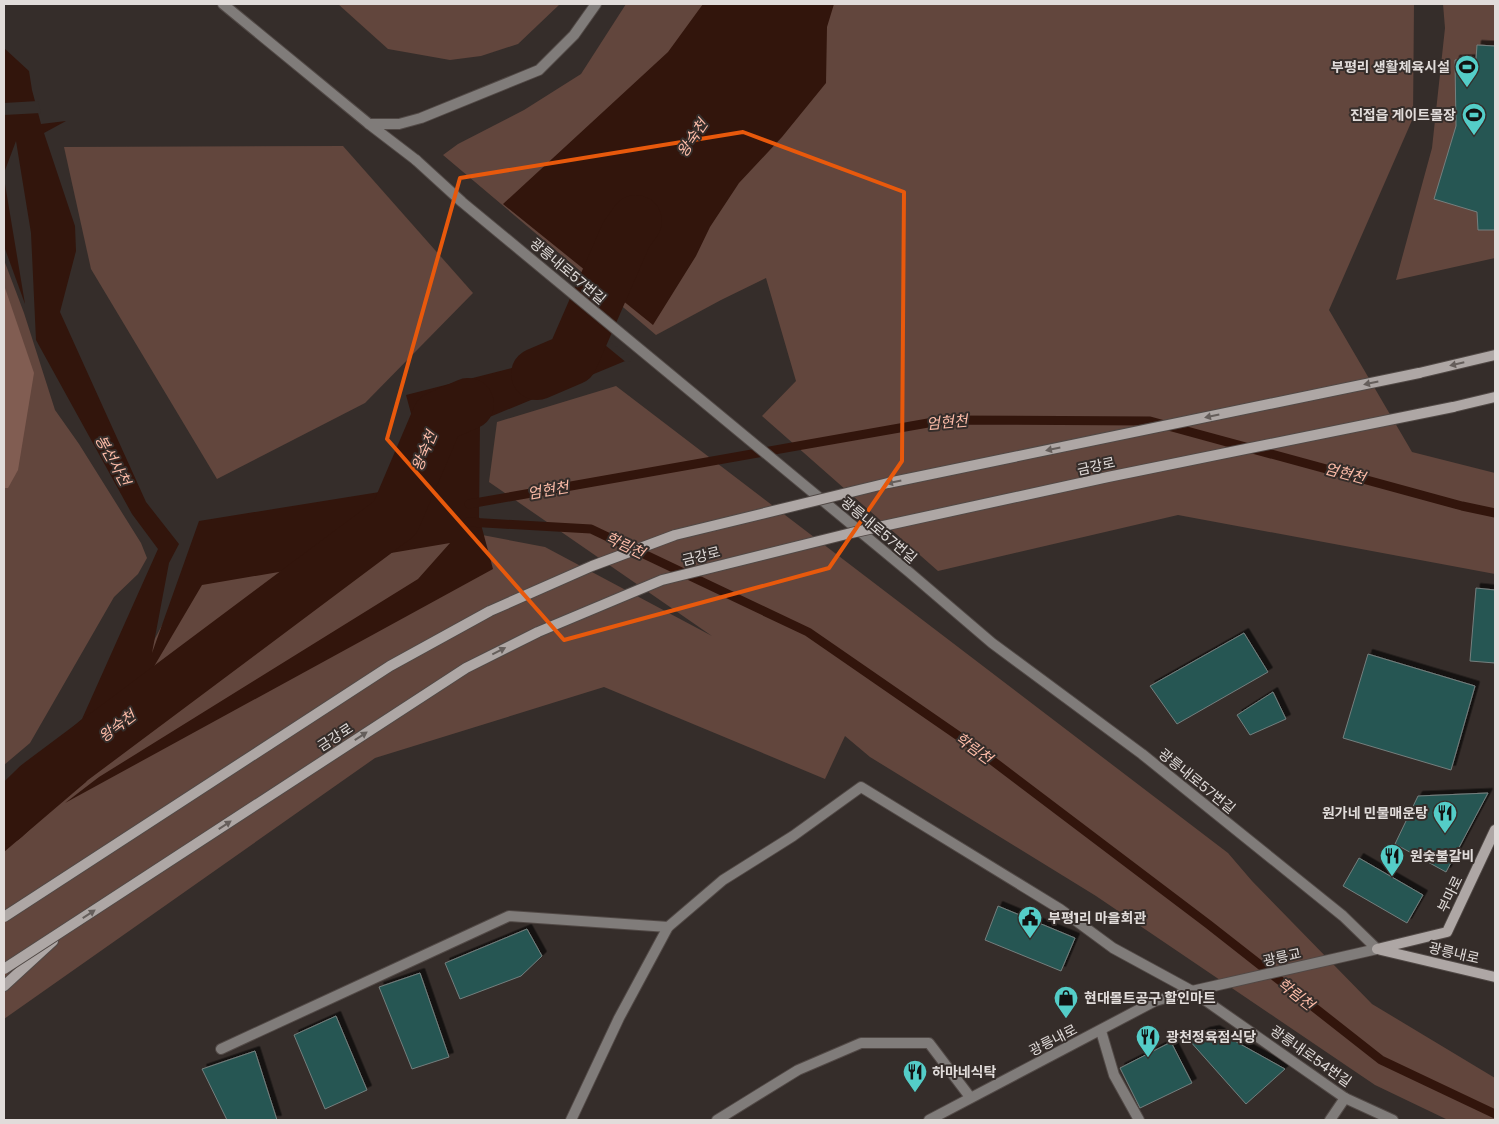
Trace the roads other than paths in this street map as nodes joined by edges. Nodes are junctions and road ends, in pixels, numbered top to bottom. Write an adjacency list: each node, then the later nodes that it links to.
1 (223, 4): 3 (street, 광릉내로57번길)
2 (596, 4): 3 (street)
3 (369, 124): 10 (street, 광릉내로57번길, bridge)
4 (1495, 355): 7 (main road, 금강로, one-way to 7, bridge)
5 (1495, 397): 9 (main road, 금강로, one-way to 5, bridge)
6 (1495, 830): 10 (main road, 부마로)
7 (4, 917)
8 (668, 927): 14 (street, 광릉내로54번길); 16 (street); 19 (street)
9 (66, 928): 11 (main road, 금강로, bridge); 13 (main road, bridge)
10 (1377, 949): 12 (main road, 광릉내로); 14 (street, 광릉교)
11 (4, 969)
12 (1495, 977)
13 (4, 986)
14 (1192, 991): 15 (street, 광릉내로); 18 (street, 광릉내로54번길)
15 (1100, 1031): 17 (street, 광릉내로); 22 (street)
16 (221, 1049)
17 (970, 1097): 20 (street); 21 (street, 광릉내로)
18 (1345, 1098): 23 (street); 24 (street, 광릉내로54번길)
19 (571, 1120)
20 (717, 1120)
21 (929, 1120)
22 (1139, 1120)
23 (1330, 1120)
24 (1393, 1120)

